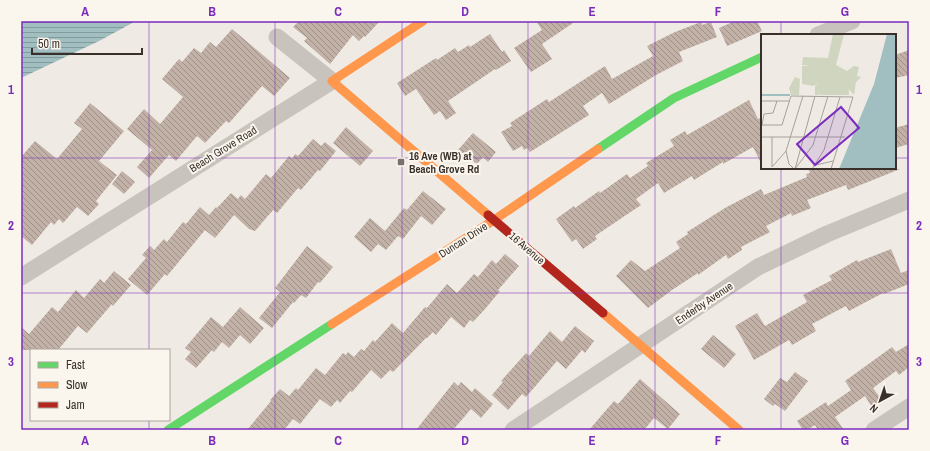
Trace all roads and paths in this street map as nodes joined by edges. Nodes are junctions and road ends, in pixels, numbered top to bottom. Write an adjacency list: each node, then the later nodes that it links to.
1 (424, 21): 6 (street, Beach Grove Road)
2 (852, 21): 3 (street)
3 (820, 34)
4 (277, 37): 6 (street, 16 Avenue)
5 (761, 57): 8 (street, Duncan Drive)
6 (332, 81): 8 (street, 16 Avenue); 9 (street, Beach Grove Road)
7 (909, 200): 10 (street, Enderby Avenue)
8 (494, 220): 10 (street, 16 Avenue); 12 (street, Duncan Drive)
9 (21, 276)
10 (641, 346): 13 (street, Enderby Avenue); 14 (street, 16 Avenue)
11 (909, 407): 15 (street)
12 (168, 430)
13 (513, 430)
14 (739, 430)
15 (874, 430)

